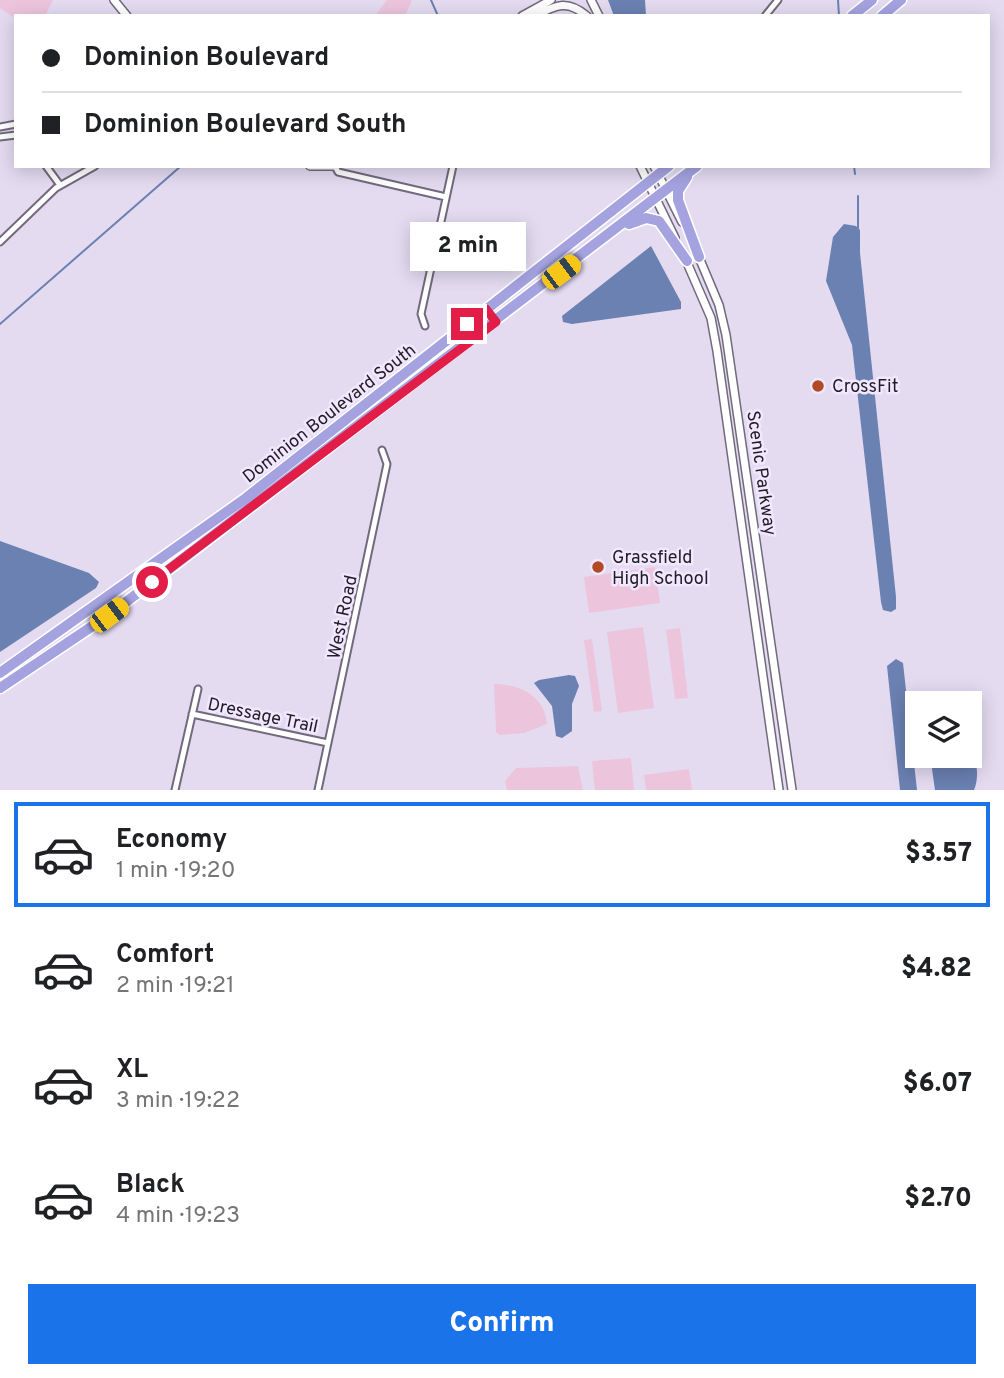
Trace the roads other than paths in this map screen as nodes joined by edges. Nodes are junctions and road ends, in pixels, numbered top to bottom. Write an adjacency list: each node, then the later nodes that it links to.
1 (114, 0): 6 (street)
2 (551, 0): 7 (street)
3 (778, 0): 10 (street)
4 (872, 0): 11 (highway)
5 (901, 0): 12 (highway)
6 (125, 14)
7 (526, 14)
8 (539, 14): 9 (street)
9 (585, 14)
10 (767, 14)
11 (855, 14)
12 (884, 14)
13 (47, 168): 22 (street)
14 (92, 168): 22 (street)
15 (337, 168): 24 (street)
16 (453, 168): 24 (street)
17 (641, 168): 21 (street, Scenic Parkway)
18 (695, 168): 23 (highway)
19 (696, 168): 28 (highway)
20 (656, 170): 21 (highway, Dominion Boulevard South); 23 (street, Scenic Parkway)
21 (648, 180): 25 (street, Scenic Parkway); 30 (highway, Dominion Boulevard South)
22 (60, 186): 26 (street)
23 (666, 190): 25 (highway); 28 (street, Scenic Parkway)
24 (446, 197): 32 (street)
25 (655, 197): 27 (highway); 29 (street, Scenic Parkway)
26 (0, 242)
27 (596, 245): 29 (highway); 31 (highway)
28 (699, 257): 42 (street, Scenic Parkway)
29 (687, 261): 41 (street, Scenic Parkway)
30 (486, 309): 31 (highway); 34 (highway, Dominion Boulevard South)
31 (496, 322): 35 (highway)
32 (425, 326)
33 (382, 450): 38 (street, West Road)
34 (0, 673)
35 (0, 688)
36 (198, 689): 37 (street)
37 (192, 714): 38 (street, Dressage Trail); 39 (street)
38 (328, 743): 40 (street, West Road)
39 (175, 790)
40 (318, 790)
41 (779, 790)
42 (792, 790)

